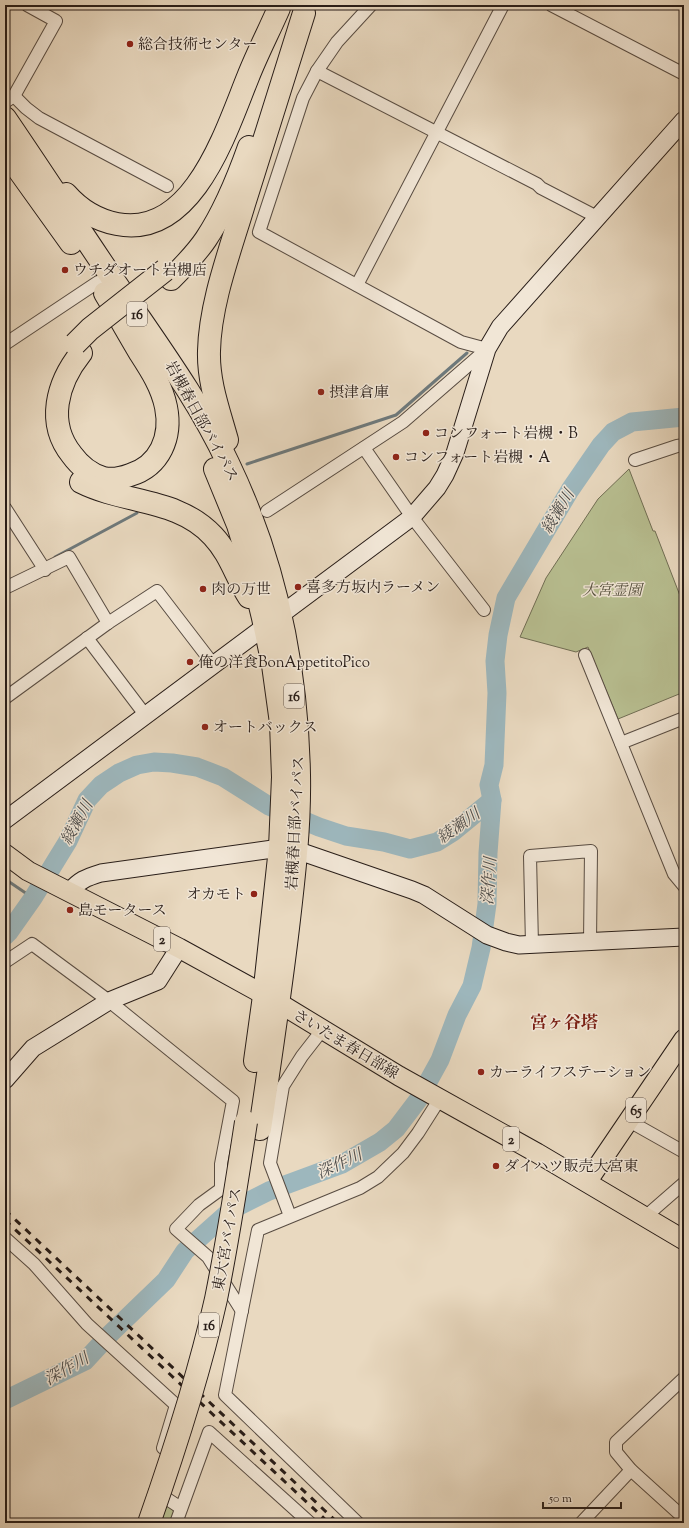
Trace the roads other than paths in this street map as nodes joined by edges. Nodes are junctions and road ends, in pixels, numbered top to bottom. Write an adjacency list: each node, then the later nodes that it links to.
1 (28, 5): 9 (street)
2 (371, 5): 7 (street)
3 (503, 5): 12 (street)
4 (551, 5): 8 (street)
5 (280, 7): 10 (highway); 18 (highway)
6 (305, 9): 18 (highway); 27 (highway)
7 (317, 71): 12 (street); 20 (street)
8 (684, 74)
9 (10, 99): 15 (street)
10 (5, 117): 27 (highway, 岩槻春日部バイパス / 16)
11 (684, 120): 17 (street)
12 (436, 132): 17 (street); 20 (street)
13 (5, 151): 16 (highway, 岩槻春日部バイパス / 16)
14 (5, 160): 16 (highway)
15 (167, 186)
16 (36, 194): 19 (highway, 岩槻春日部バイパス / 16)
17 (597, 218): 23 (street)
18 (168, 274): 22 (highway, bridge)
19 (100, 284): 21 (street); 22 (highway); 34 (highway, 岩槻春日部バイパス / 16)
20 (357, 285): 23 (street)
21 (5, 344)
22 (78, 348): 34 (highway)
23 (487, 349): 25 (street); 30 (street)
24 (684, 446): 26 (street)
25 (364, 448): 29 (street); 30 (street)
26 (635, 460)
27 (228, 462): 34 (highway, 岩槻春日部バイパス / 16)
28 (5, 508): 31 (street)
29 (267, 511)
30 (412, 517): 33 (street); 34 (street)
31 (45, 570): 32 (street); 35 (street)
32 (5, 588)
33 (484, 610)
34 (270, 620): 38 (street); 44 (highway, 岩槻春日部バイパス / 16)
35 (108, 622): 36 (street); 38 (street)
36 (87, 638): 39 (street); 40 (street)
37 (585, 655): 42 (street)
38 (213, 664): 40 (street)
39 (5, 698)
40 (146, 716): 43 (street)
41 (684, 718): 42 (street)
42 (621, 743): 46 (street)
43 (5, 820)
44 (289, 841): 47 (street); 50 (street); 53 (highway, 岩槻春日部バイパス / 16)
45 (5, 854): 47 (main road, さいたま春日部線 / 2)
46 (684, 886)
47 (64, 889): 51 (main road, さいたま春日部線 / 2)
48 (684, 937): 49 (street)
49 (590, 942): 50 (street); 50 (street)
50 (532, 945)
51 (180, 948): 53 (main road, さいたま春日部線 / 2); 54 (street)
52 (5, 962): 54 (street)
53 (271, 999): 55 (main road, さいたま春日部線 / 2); 60 (highway, 東大宮バイパス / 16)
54 (109, 1001): 57 (street); 68 (street)
55 (323, 1030): 58 (main road, さいたま春日部線 / 2); 64 (street)
56 (684, 1039): 59 (main road, 65)
57 (5, 1080)
58 (437, 1098): 62 (main road, さいたま春日部線 / 2); 64 (street)
59 (629, 1121): 61 (street); 62 (main road, 65)
60 (253, 1125): 75 (highway, 東大宮バイパス / 16, bridge); 76 (highway, 東大宮バイパス / 16)
61 (684, 1152)
62 (587, 1182): 65 (main road, さいたま春日部線 / 2)
63 (684, 1183): 65 (street)
64 (290, 1216): 68 (street)
65 (645, 1216): 67 (main road, さいたま春日部線 / 2)
66 (5, 1238): 71 (street)
67 (684, 1240)
68 (242, 1311): 79 (street)
69 (684, 1378): 70 (street)
70 (631, 1470): 73 (street); 80 (street)
71 (151, 1488): 72 (street); 74 (street)
72 (181, 1508): 77 (street); 78 (street)
73 (682, 1518)
74 (138, 1523)
75 (149, 1523)
76 (163, 1523)
77 (176, 1523)
78 (310, 1523)
79 (358, 1523)
80 (581, 1523)

